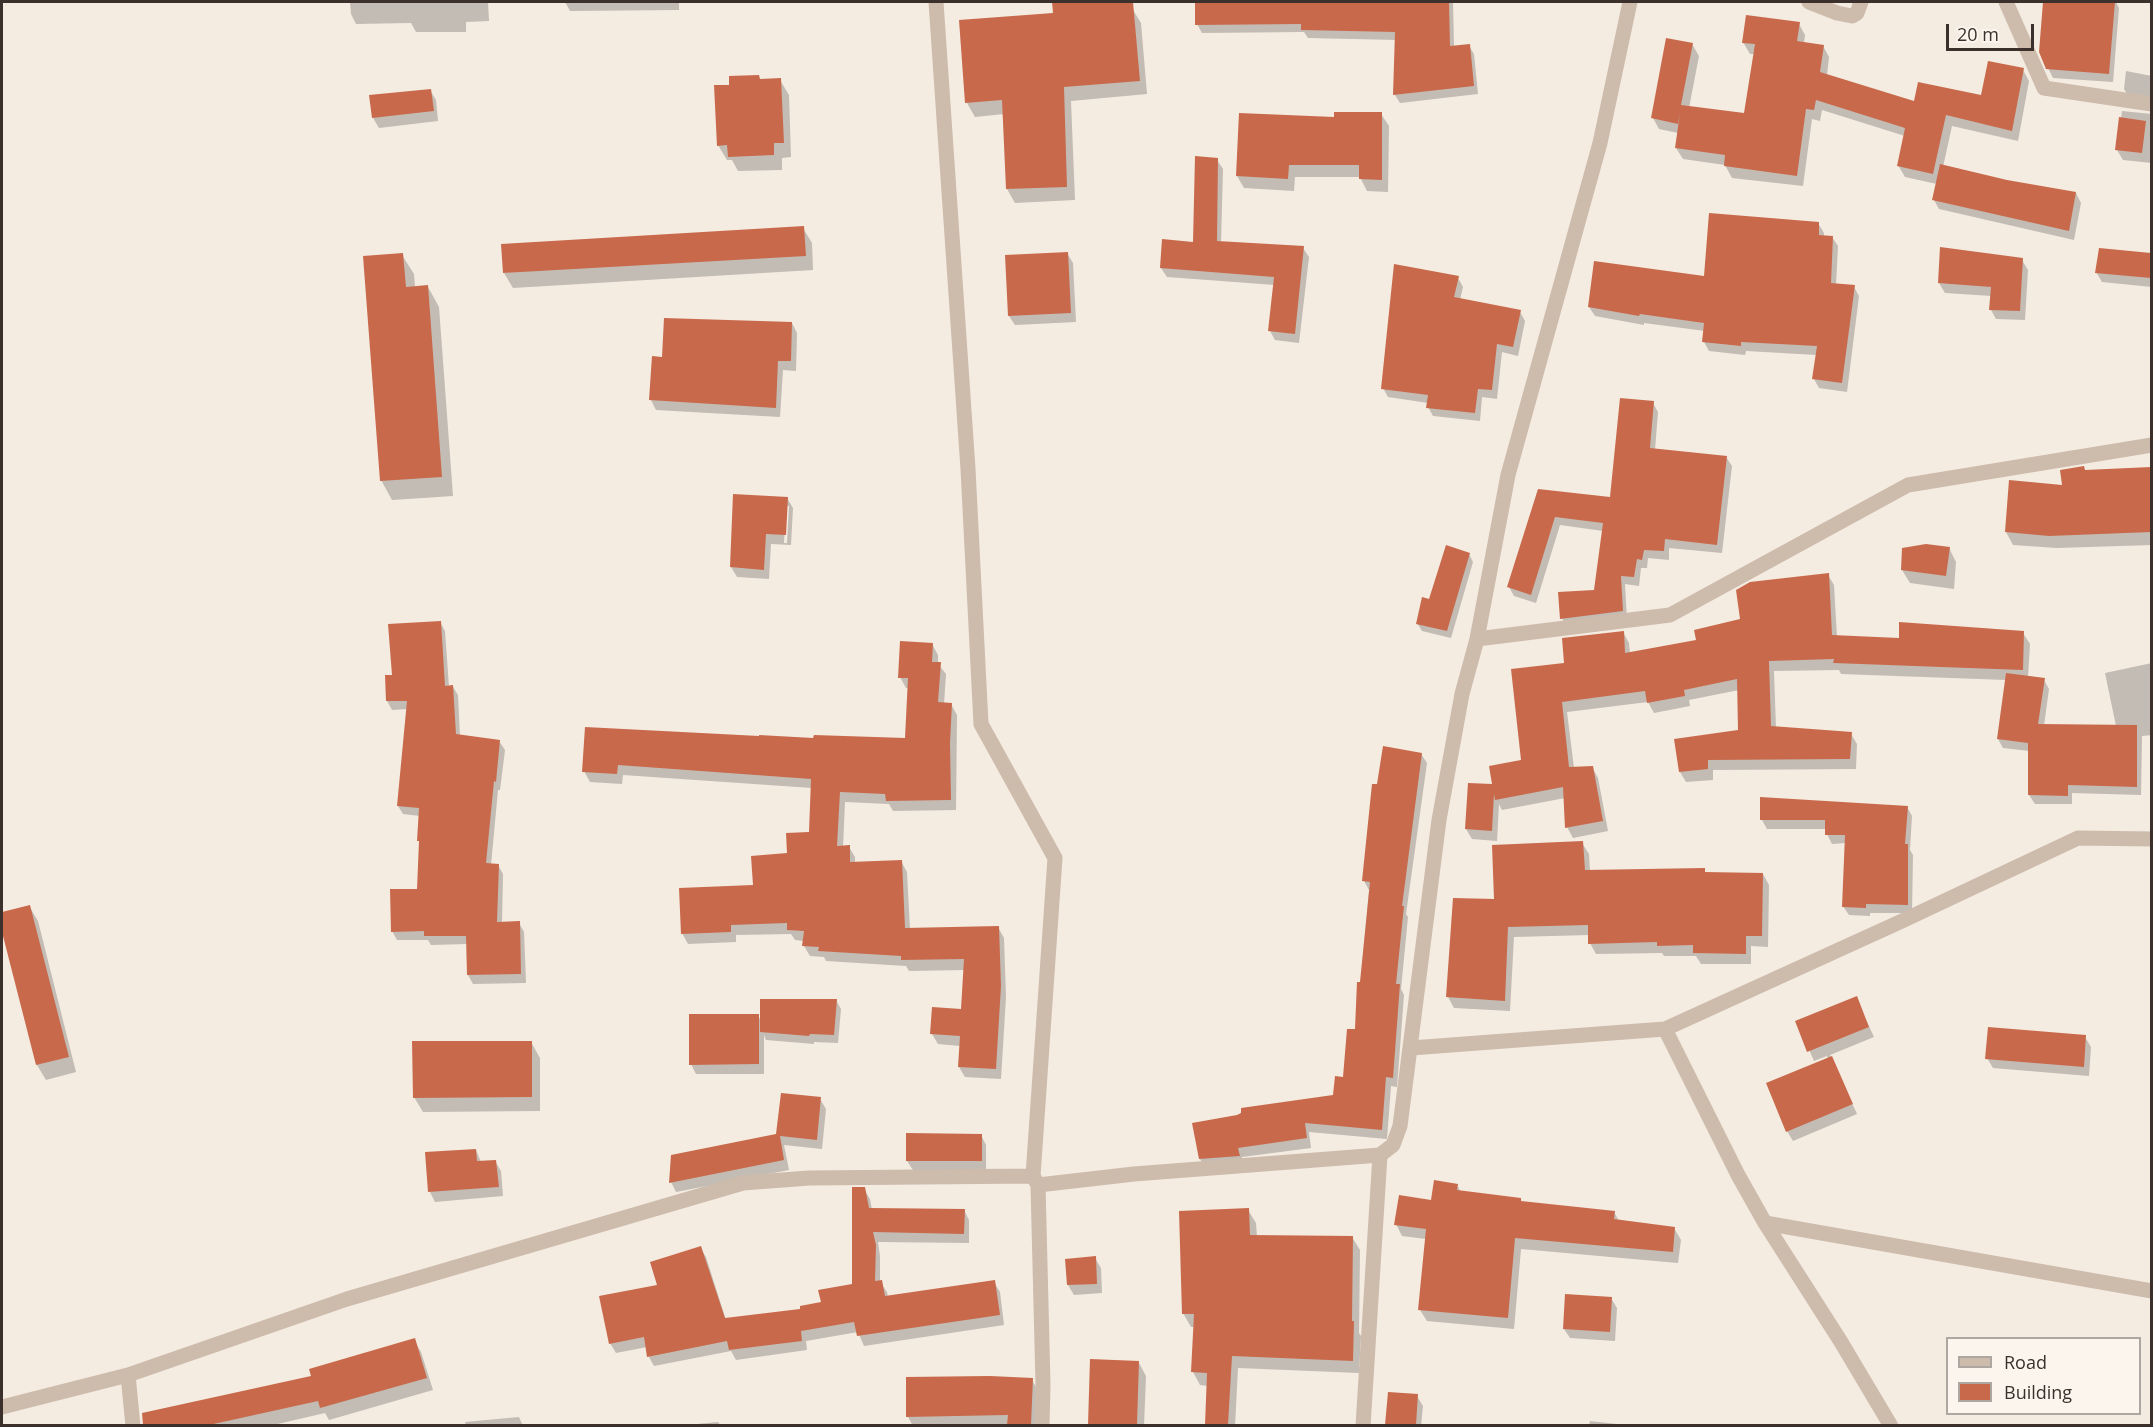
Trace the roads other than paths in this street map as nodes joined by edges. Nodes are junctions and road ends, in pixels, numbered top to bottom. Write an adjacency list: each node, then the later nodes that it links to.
1 (936, 2): 13 (street)
2 (1630, 2): 8 (street)
3 (1809, 2): 4 (street)
4 (1862, 2)
5 (2006, 2): 6 (street)
6 (2151, 104)
7 (2151, 445): 8 (street)
8 (1477, 639): 11 (street)
9 (2151, 839): 10 (street)
10 (1665, 1029): 11 (street); 14 (street)
11 (1411, 1048): 12 (street)
12 (1380, 1155): 13 (street); 20 (street)
13 (1035, 1180): 16 (street); 19 (street)
14 (1765, 1223): 15 (street); 21 (street)
15 (2151, 1291)
16 (128, 1375): 17 (street); 18 (street)
17 (2, 1407)
18 (133, 1425)
19 (1042, 1425)
20 (1363, 1425)
21 (1891, 1425)

